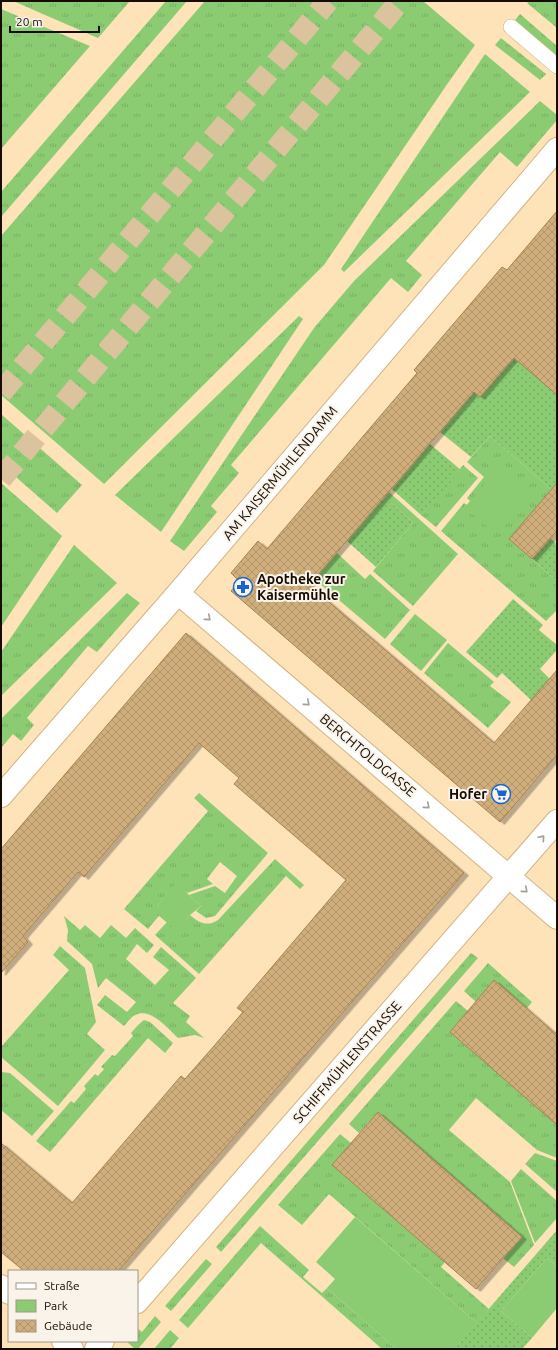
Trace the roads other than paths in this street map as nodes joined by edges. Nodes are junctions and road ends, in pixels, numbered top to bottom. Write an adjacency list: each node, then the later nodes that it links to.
1 (510, 28): 2 (lane)
2 (557, 66)
3 (557, 149): 4 (street, AM KAISERMÜHLENDAMM)
4 (178, 593): 5 (street, AM KAISERMÜHLENDAMM); 7 (street, BERCHTOLDGASSE, one-way to 7)
5 (1, 796)
6 (557, 821): 7 (street, SCHIFFMÜHLENSTRASSE, one-way to 6)
7 (509, 876): 8 (street, BERCHTOLDGASSE, one-way to 8); 9 (street, SCHIFFMÜHLENSTRASSE)
8 (557, 918)
9 (138, 1301)
10 (64, 1342): 11 (street)
11 (72, 1349)

